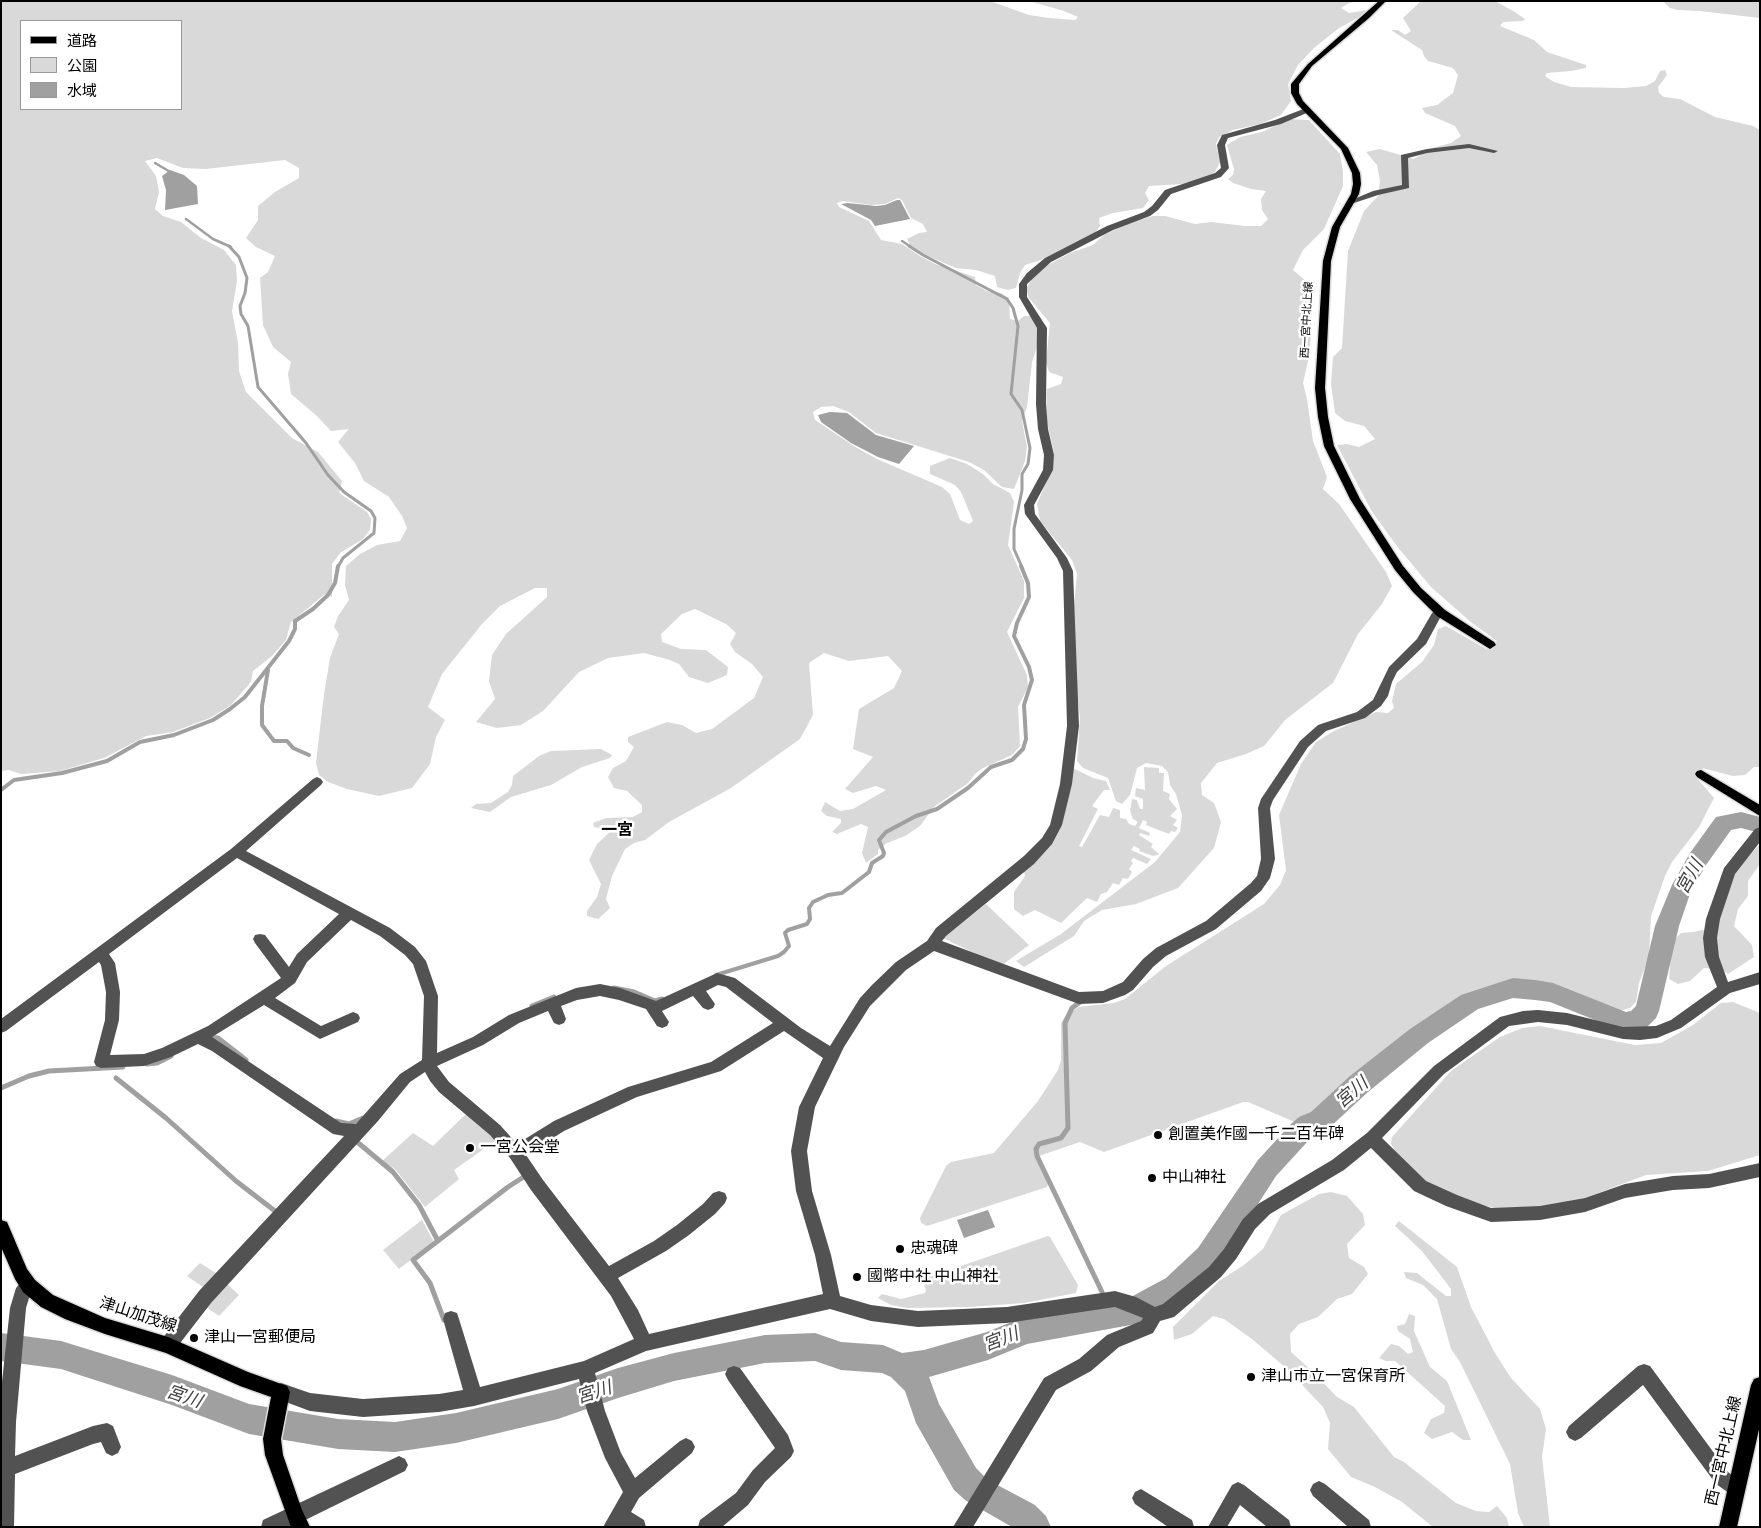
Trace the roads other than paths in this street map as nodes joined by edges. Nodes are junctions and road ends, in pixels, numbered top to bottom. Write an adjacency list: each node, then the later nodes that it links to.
1 (1383, 1): 2 (main road, 西一宮中北上線)
2 (1306, 110): 4 (main road, 西一宮中北上線); 14 (street)
3 (1494, 151): 4 (street)
4 (1351, 202): 5 (main road, 西一宮中北上線)
5 (1441, 613): 6 (main road, 西一宮中北上線); 14 (street)
6 (1490, 645)
7 (1700, 774): 9 (main road)
8 (317, 782): 11 (street)
9 (1760, 812)
10 (1760, 832): 19 (street)
11 (236, 852): 12 (street); 15 (street)
12 (348, 913): 17 (street); 31 (street)
13 (260, 939): 17 (street)
14 (932, 945): 30 (street)
15 (101, 954): 28 (street); 29 (street)
16 (1760, 978): 19 (street)
17 (290, 979): 20 (street)
18 (695, 988): 22 (street); 23 (street); 27 (street)
19 (1725, 989): 33 (street)
20 (264, 998): 24 (street); 29 (street)
21 (552, 1003): 23 (street); 25 (street); 31 (street)
22 (708, 1004)
23 (651, 1005): 26 (street)
24 (353, 1018)
25 (559, 1018)
26 (662, 1022)
27 (784, 1023): 30 (street); 34 (street)
28 (1, 1027)
29 (201, 1039): 32 (street)
30 (831, 1055): 40 (street)
31 (430, 1060): 32 (street); 34 (street)
32 (357, 1131): 44 (street)
33 (1372, 1138): 35 (street); 41 (street)
34 (516, 1153): 38 (street)
35 (1760, 1170)
36 (719, 1198): 38 (street)
37 (1, 1226): 39 (main road, 津山加茂線)
38 (607, 1276): 43 (street)
39 (29, 1286): 44 (main road, 津山加茂線); 55 (street)
40 (833, 1300): 41 (street); 43 (street)
41 (1151, 1314): 66 (street)
42 (450, 1320): 48 (street)
43 (645, 1343): 45 (street)
44 (168, 1345): 49 (main road, 津山加茂線)
45 (586, 1369): 48 (street); 58 (street)
46 (734, 1374): 65 (street)
47 (1760, 1385): 50 (main road, 西一宮中北上線)
48 (474, 1397): 49 (street)
49 (279, 1400): 60 (main road)
50 (1755, 1424): 57 (main road, 西一宮中北上線)
51 (1575, 1432): 57 (street)
52 (112, 1446): 55 (street)
53 (686, 1447): 58 (street)
54 (399, 1465): 60 (street)
55 (7, 1468): 62 (street)
56 (1319, 1490): 70 (street)
57 (1736, 1490): 71 (main road, 西一宮中北上線)
58 (633, 1492): 61 (street)
59 (1141, 1498): 67 (street)
60 (297, 1521): 63 (street)
61 (616, 1521): 64 (street)
62 (5, 1527)
63 (270, 1527)
64 (637, 1527)
65 (708, 1527)
66 (962, 1527)
67 (1185, 1527)
68 (1217, 1527): 69 (street)
69 (1282, 1527)
70 (1362, 1527)
71 (1728, 1527)

